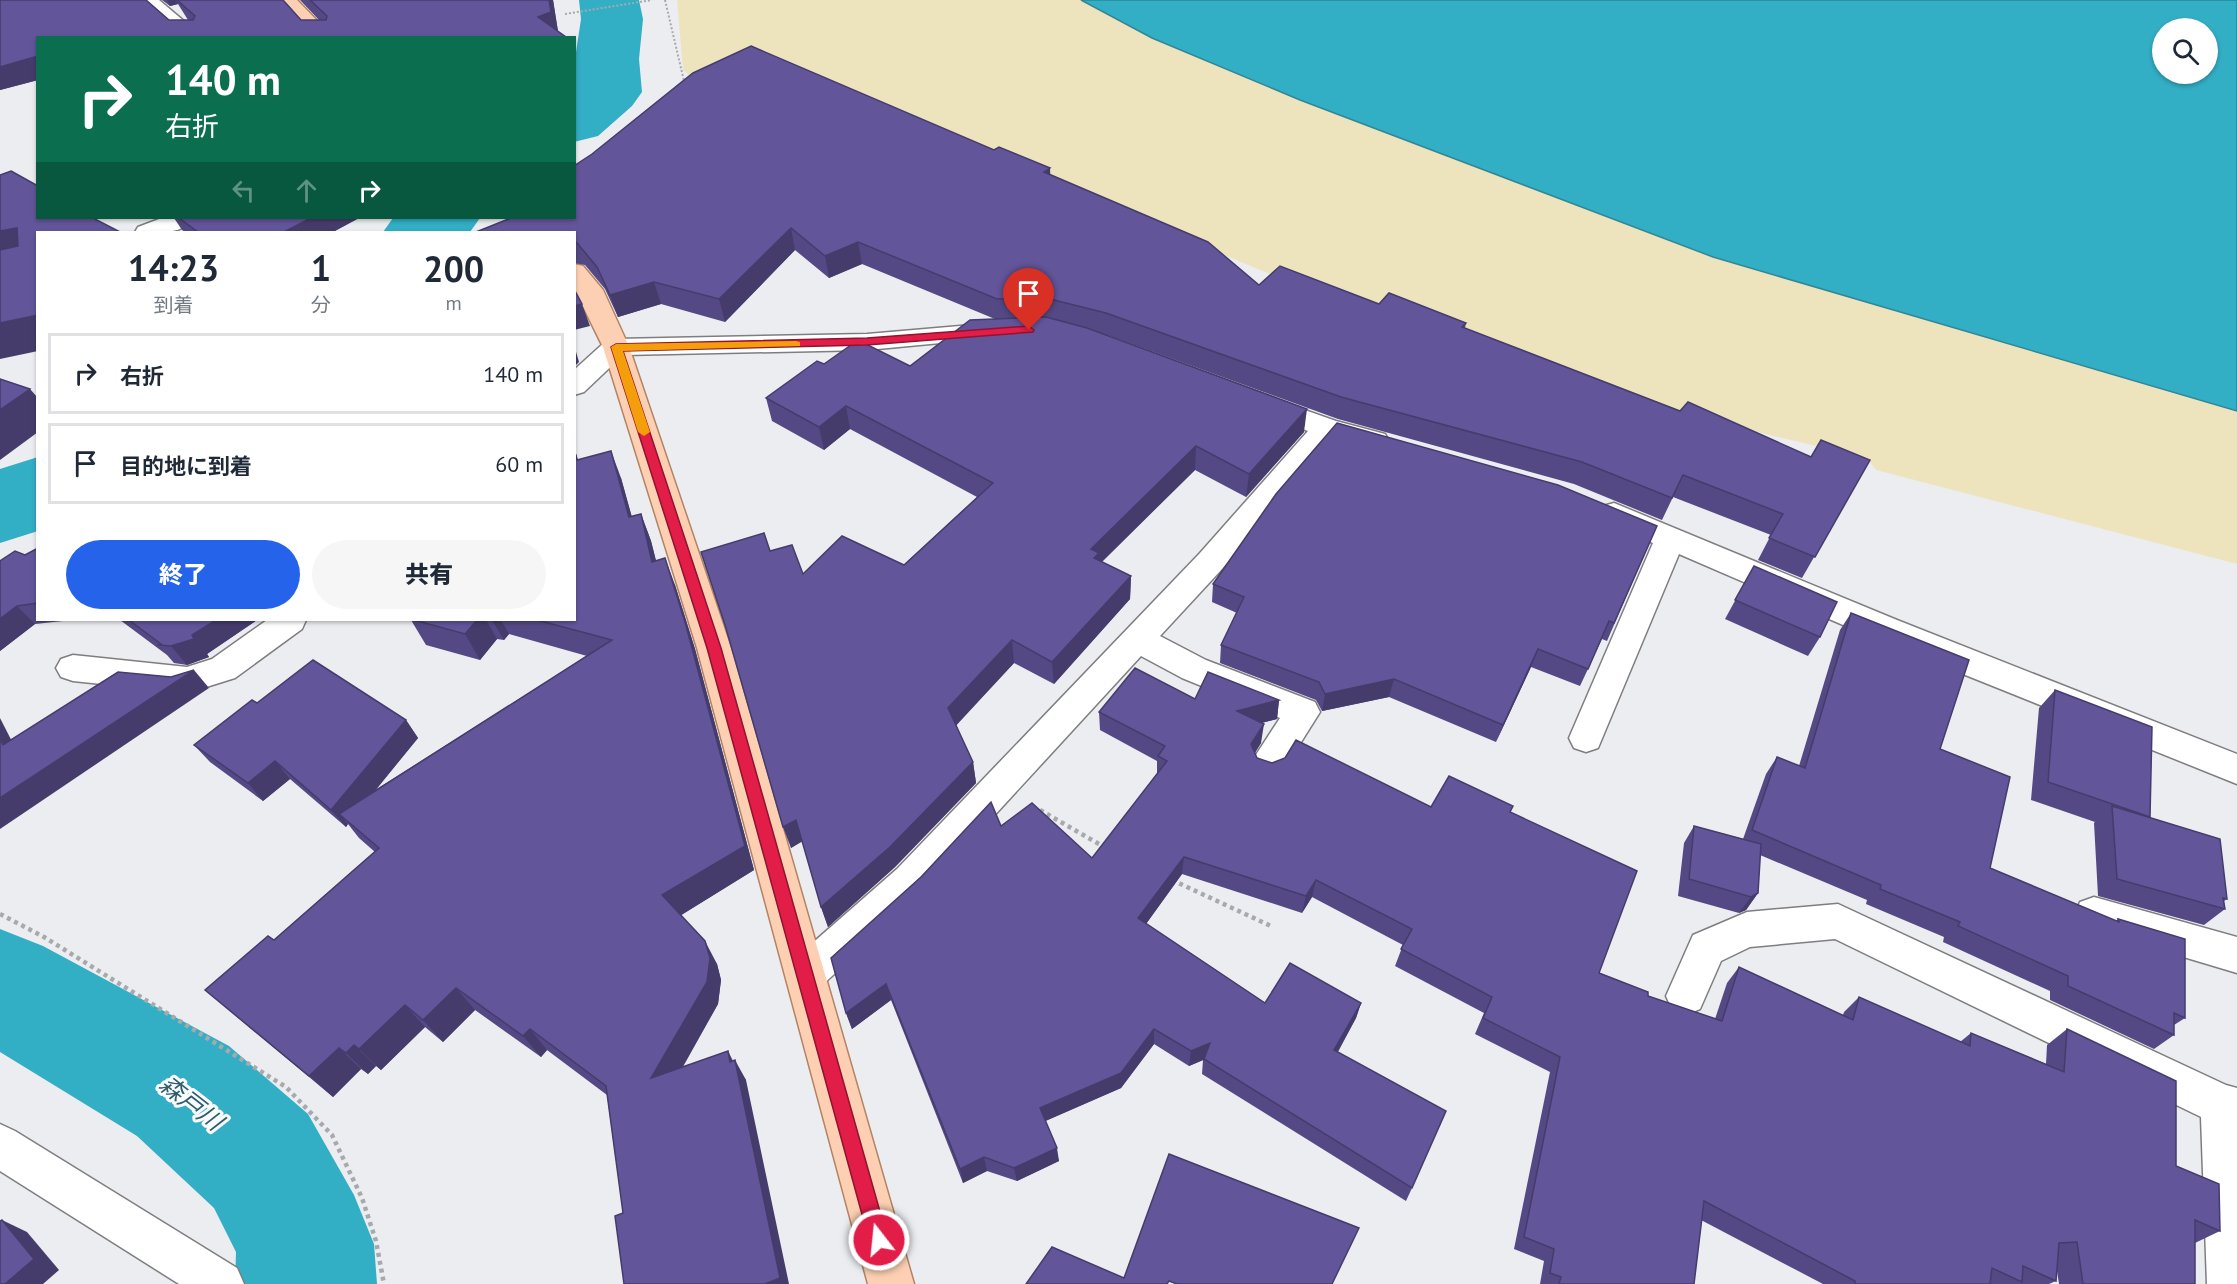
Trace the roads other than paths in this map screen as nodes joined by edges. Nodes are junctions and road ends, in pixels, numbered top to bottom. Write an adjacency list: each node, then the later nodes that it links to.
1 (147, 0): 4 (street)
2 (286, 0): 6 (main road)
3 (188, 9): 4 (street)
4 (167, 16): 5 (street)
5 (192, 36)
6 (322, 36)
7 (180, 219): 8 (street)
8 (150, 231)
9 (576, 273): 11 (main road)
10 (1026, 330): 11 (street)
11 (616, 347): 12 (street); 26 (main road)
12 (576, 384)
13 (1240, 396): 14 (street)
14 (1327, 428): 15 (street); 19 (street)
15 (1406, 449)
16 (1584, 502): 17 (street)
17 (1670, 538): 21 (street); 23 (street)
18 (289, 621): 20 (street)
19 (1137, 639): 22 (street); 26 (street)
20 (73, 668)
21 (1586, 738)
22 (1268, 764)
23 (2237, 769)
24 (2094, 914): 25 (street)
25 (2237, 955)
26 (806, 974): 31 (main road)
27 (1686, 996): 28 (street)
28 (2230, 1107): 32 (street)
29 (0, 1146): 30 (street)
30 (220, 1284)
31 (891, 1284)
32 (2230, 1284)

